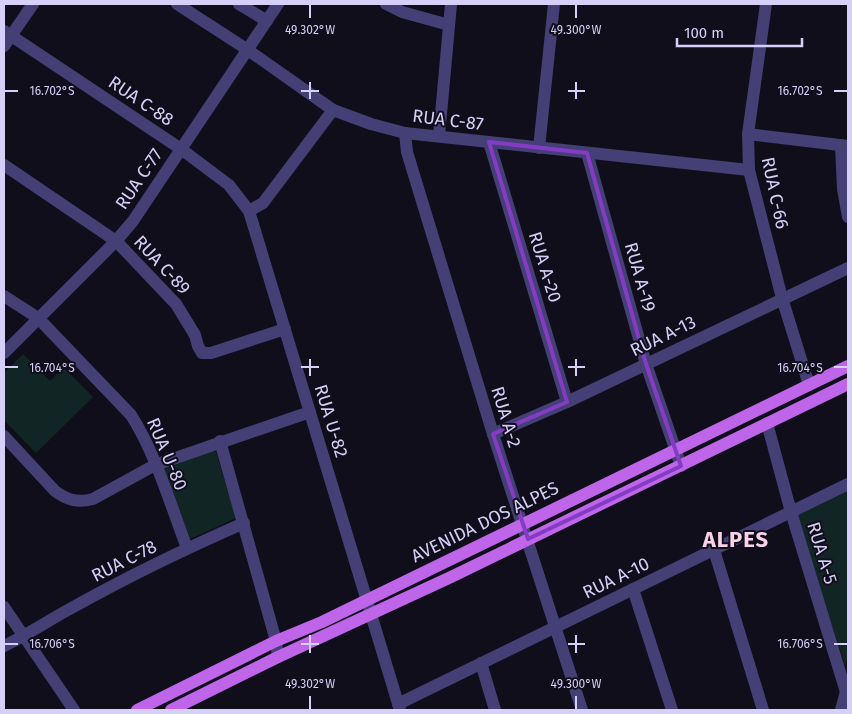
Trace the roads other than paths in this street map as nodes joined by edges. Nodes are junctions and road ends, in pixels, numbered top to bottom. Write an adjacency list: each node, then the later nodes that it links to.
1 (33, 4): 11 (street)
2 (177, 4): 12 (street, RUA C-87)
3 (239, 4): 9 (street)
4 (278, 4): 9 (street, RUA C-77)
5 (386, 4): 10 (street)
6 (451, 4): 10 (street)
7 (554, 4): 19 (street)
8 (766, 4): 15 (street, RUA C-66)
9 (266, 21): 12 (street, RUA C-77)
10 (449, 25): 16 (street)
11 (6, 38): 20 (street, RUA C-88)
12 (248, 50): 13 (street, RUA C-87); 20 (street, RUA C-77)
13 (333, 110): 14 (street, RUA C-87); 24 (street)
14 (406, 132): 16 (street, RUA C-87); 40 (street, RUA A-2)
15 (748, 134): 18 (street); 23 (street, RUA C-66)
16 (439, 136): 17 (street, RUA C-87)
17 (489, 142): 19 (street, RUA C-87); 37 (street, RUA A-20)
18 (845, 146): 25 (street)
19 (539, 148): 21 (street, RUA C-87)
20 (181, 149): 24 (street, RUA C-88); 26 (street, RUA C-77)
21 (587, 153): 23 (street, RUA C-87); 33 (street, RUA A-19)
22 (4, 165): 26 (street, RUA C-89)
23 (749, 170): 29 (street, RUA C-66)
24 (250, 211): 31 (street, RUA U-82)
25 (848, 217)
26 (116, 241): 30 (street, RUA C-77); 31 (street, RUA C-89)
27 (848, 268): 29 (street, RUA A-13)
28 (4, 296): 30 (street, RUA U-80)
29 (782, 298): 33 (street, RUA A-13); 36 (street, RUA C-66)
30 (38, 318): 32 (street, RUA C-77); 44 (street, RUA U-80)
31 (285, 329): 38 (street, RUA U-82)
32 (4, 353)
33 (646, 364): 37 (street, RUA A-13); 43 (street, RUA A-19)
34 (848, 366): 36 (main road, AVENIDA DOS ALPES)
35 (848, 384): 39 (main road, AVENIDA DOS ALPES)
36 (809, 385): 43 (main road, AVENIDA DOS ALPES)
37 (567, 402): 40 (street, RUA A-13)
38 (310, 412): 42 (street); 54 (street, RUA U-82)
39 (767, 423): 45 (main road, AVENIDA DOS ALPES); 47 (street, RUA A-5)
40 (493, 434): 49 (street, RUA A-2)
41 (4, 436): 44 (street)
42 (220, 441): 44 (street); 48 (street)
43 (675, 450): 45 (street, RUA A-19); 49 (main road, AVENIDA DOS ALPES)
44 (155, 465): 51 (street, RUA U-80)
45 (681, 466): 50 (main road, AVENIDA DOS ALPES)
46 (848, 484): 47 (street, RUA A-10)
47 (791, 512): 52 (street, RUA A-10); 63 (street, RUA A-5)
48 (244, 523): 51 (street, RUA C-78); 59 (street)
49 (522, 524): 50 (street, RUA A-2); 54 (main road, AVENIDA DOS ALPES)
50 (528, 539): 56 (main road, AVENIDA DOS ALPES); 57 (street, RUA A-2)
51 (187, 548): 58 (street, RUA C-78)
52 (714, 550): 53 (street, RUA A-10); 72 (street)
53 (633, 589): 57 (street, RUA A-10); 71 (street)
54 (367, 600): 56 (street, RUA U-82); 59 (main road, AVENIDA DOS ALPES)
55 (4, 606): 58 (street)
56 (372, 614): 61 (main road, AVENIDA DOS ALPES); 65 (street, RUA U-82)
57 (556, 627): 62 (street, RUA A-10); 70 (street, RUA A-2)
58 (24, 636): 60 (street, RUA C-78); 66 (street)
59 (276, 641): 61 (street); 64 (main road, AVENIDA DOS ALPES)
60 (4, 646)
61 (278, 657): 68 (main road, AVENIDA DOS ALPES)
62 (481, 663): 65 (street, RUA A-10); 69 (street)
63 (847, 686): 73 (street)
64 (155, 706): 67 (main road, AVENIDA DOS ALPES)
65 (399, 707)
66 (74, 710)
67 (137, 710)
68 (171, 710)
69 (495, 710)
70 (582, 710)
71 (672, 710)
72 (763, 710)
73 (841, 710)

